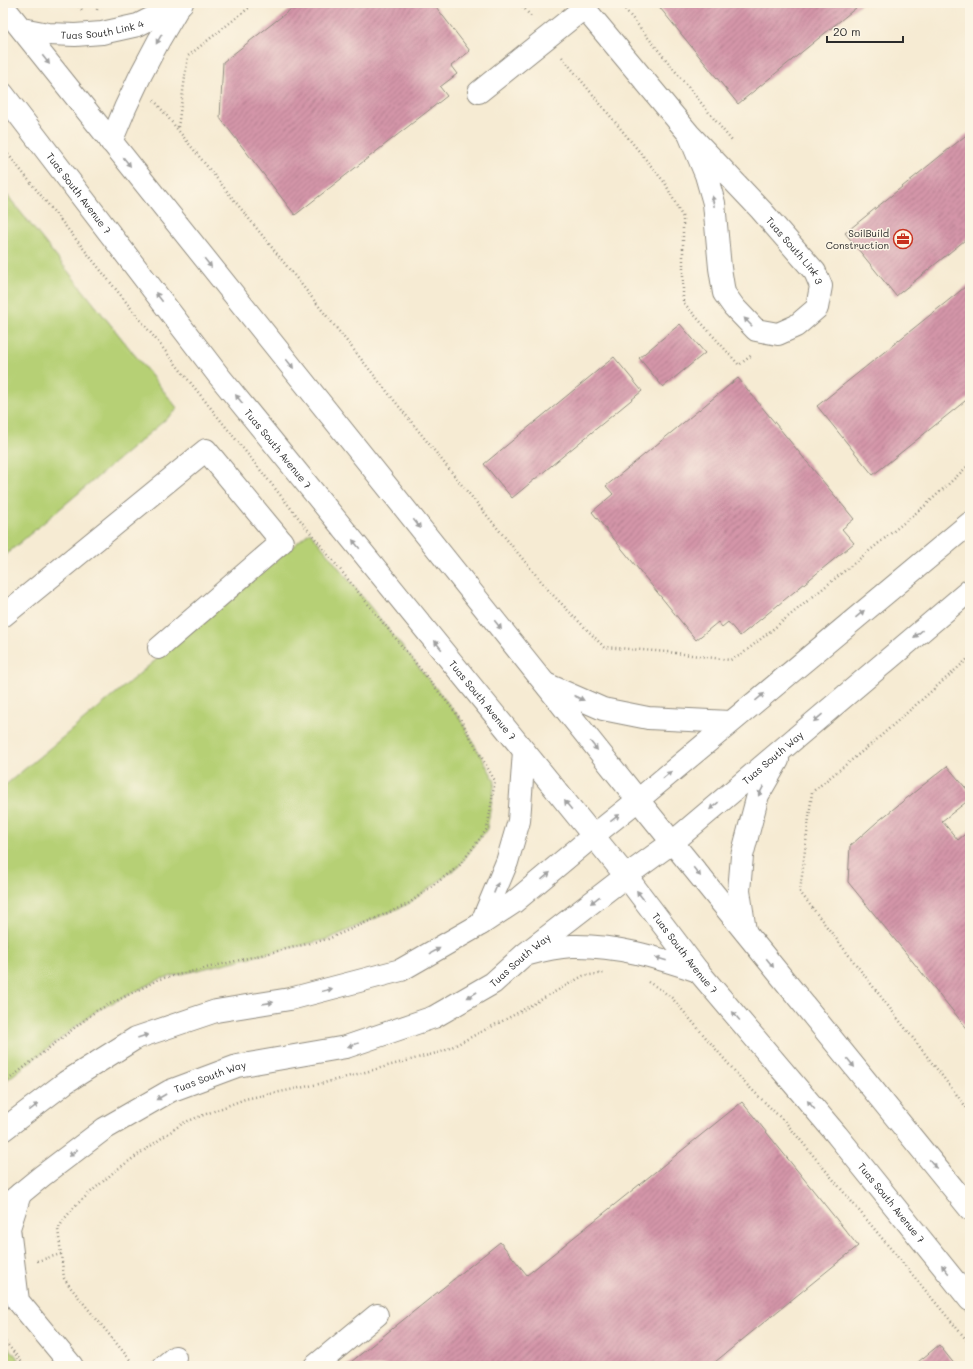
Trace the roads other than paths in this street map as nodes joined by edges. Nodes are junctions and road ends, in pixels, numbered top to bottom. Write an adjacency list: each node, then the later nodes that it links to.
1 (180, 4): 4 (street, Tuas South Link 4); 8 (street, Tuas South Link 4, one-way to 8)
2 (582, 5): 5 (street); 7 (street, Tuas South Link 3)
3 (3, 6): 4 (street)
4 (22, 29): 8 (street, one-way to 8)
5 (479, 92)
6 (3, 94): 16 (street, Tuas South Avenue 7, one-way to 6)
7 (689, 134): 7 (street, Tuas South Link 3, one-way to 7)
8 (111, 142): 13 (street, one-way to 13)
9 (970, 523): 14 (street, one-way to 9)
10 (970, 590): 15 (street, Tuas South Way, one-way to 15)
11 (3, 616): 12 (street)
12 (159, 648)
13 (544, 682): 14 (street, one-way to 14); 17 (street, one-way to 17)
14 (730, 722): 17 (street, one-way to 14)
15 (787, 745): 19 (street, Tuas South Way, one-way to 19); 22 (street, one-way to 22)
16 (524, 751): 18 (street, Tuas South Avenue 7, one-way to 16); 21 (street, one-way to 16)
17 (638, 800): 18 (street, one-way to 17); 19 (street)
18 (593, 836): 20 (street, Tuas South Avenue 7); 21 (street, one-way to 18)
19 (672, 842): 20 (street, Tuas South Way); 22 (street, one-way to 22)
20 (626, 876): 23 (street, Tuas South Way, one-way to 23); 24 (street, Tuas South Avenue 7, one-way to 20)
21 (481, 924): 25 (street, one-way to 21)
22 (745, 932): 28 (street, one-way to 28)
23 (525, 954): 24 (street, one-way to 23); 26 (street, Tuas South Way, one-way to 26)
24 (698, 971): 30 (street, Tuas South Avenue 7, one-way to 24)
25 (3, 1130)
26 (20, 1194): 27 (street, Tuas South Way); 29 (street)
27 (3, 1208)
28 (970, 1209)
29 (10, 1299): 32 (street)
30 (970, 1300)
31 (377, 1315): 33 (street)
32 (72, 1366)
33 (315, 1366)

